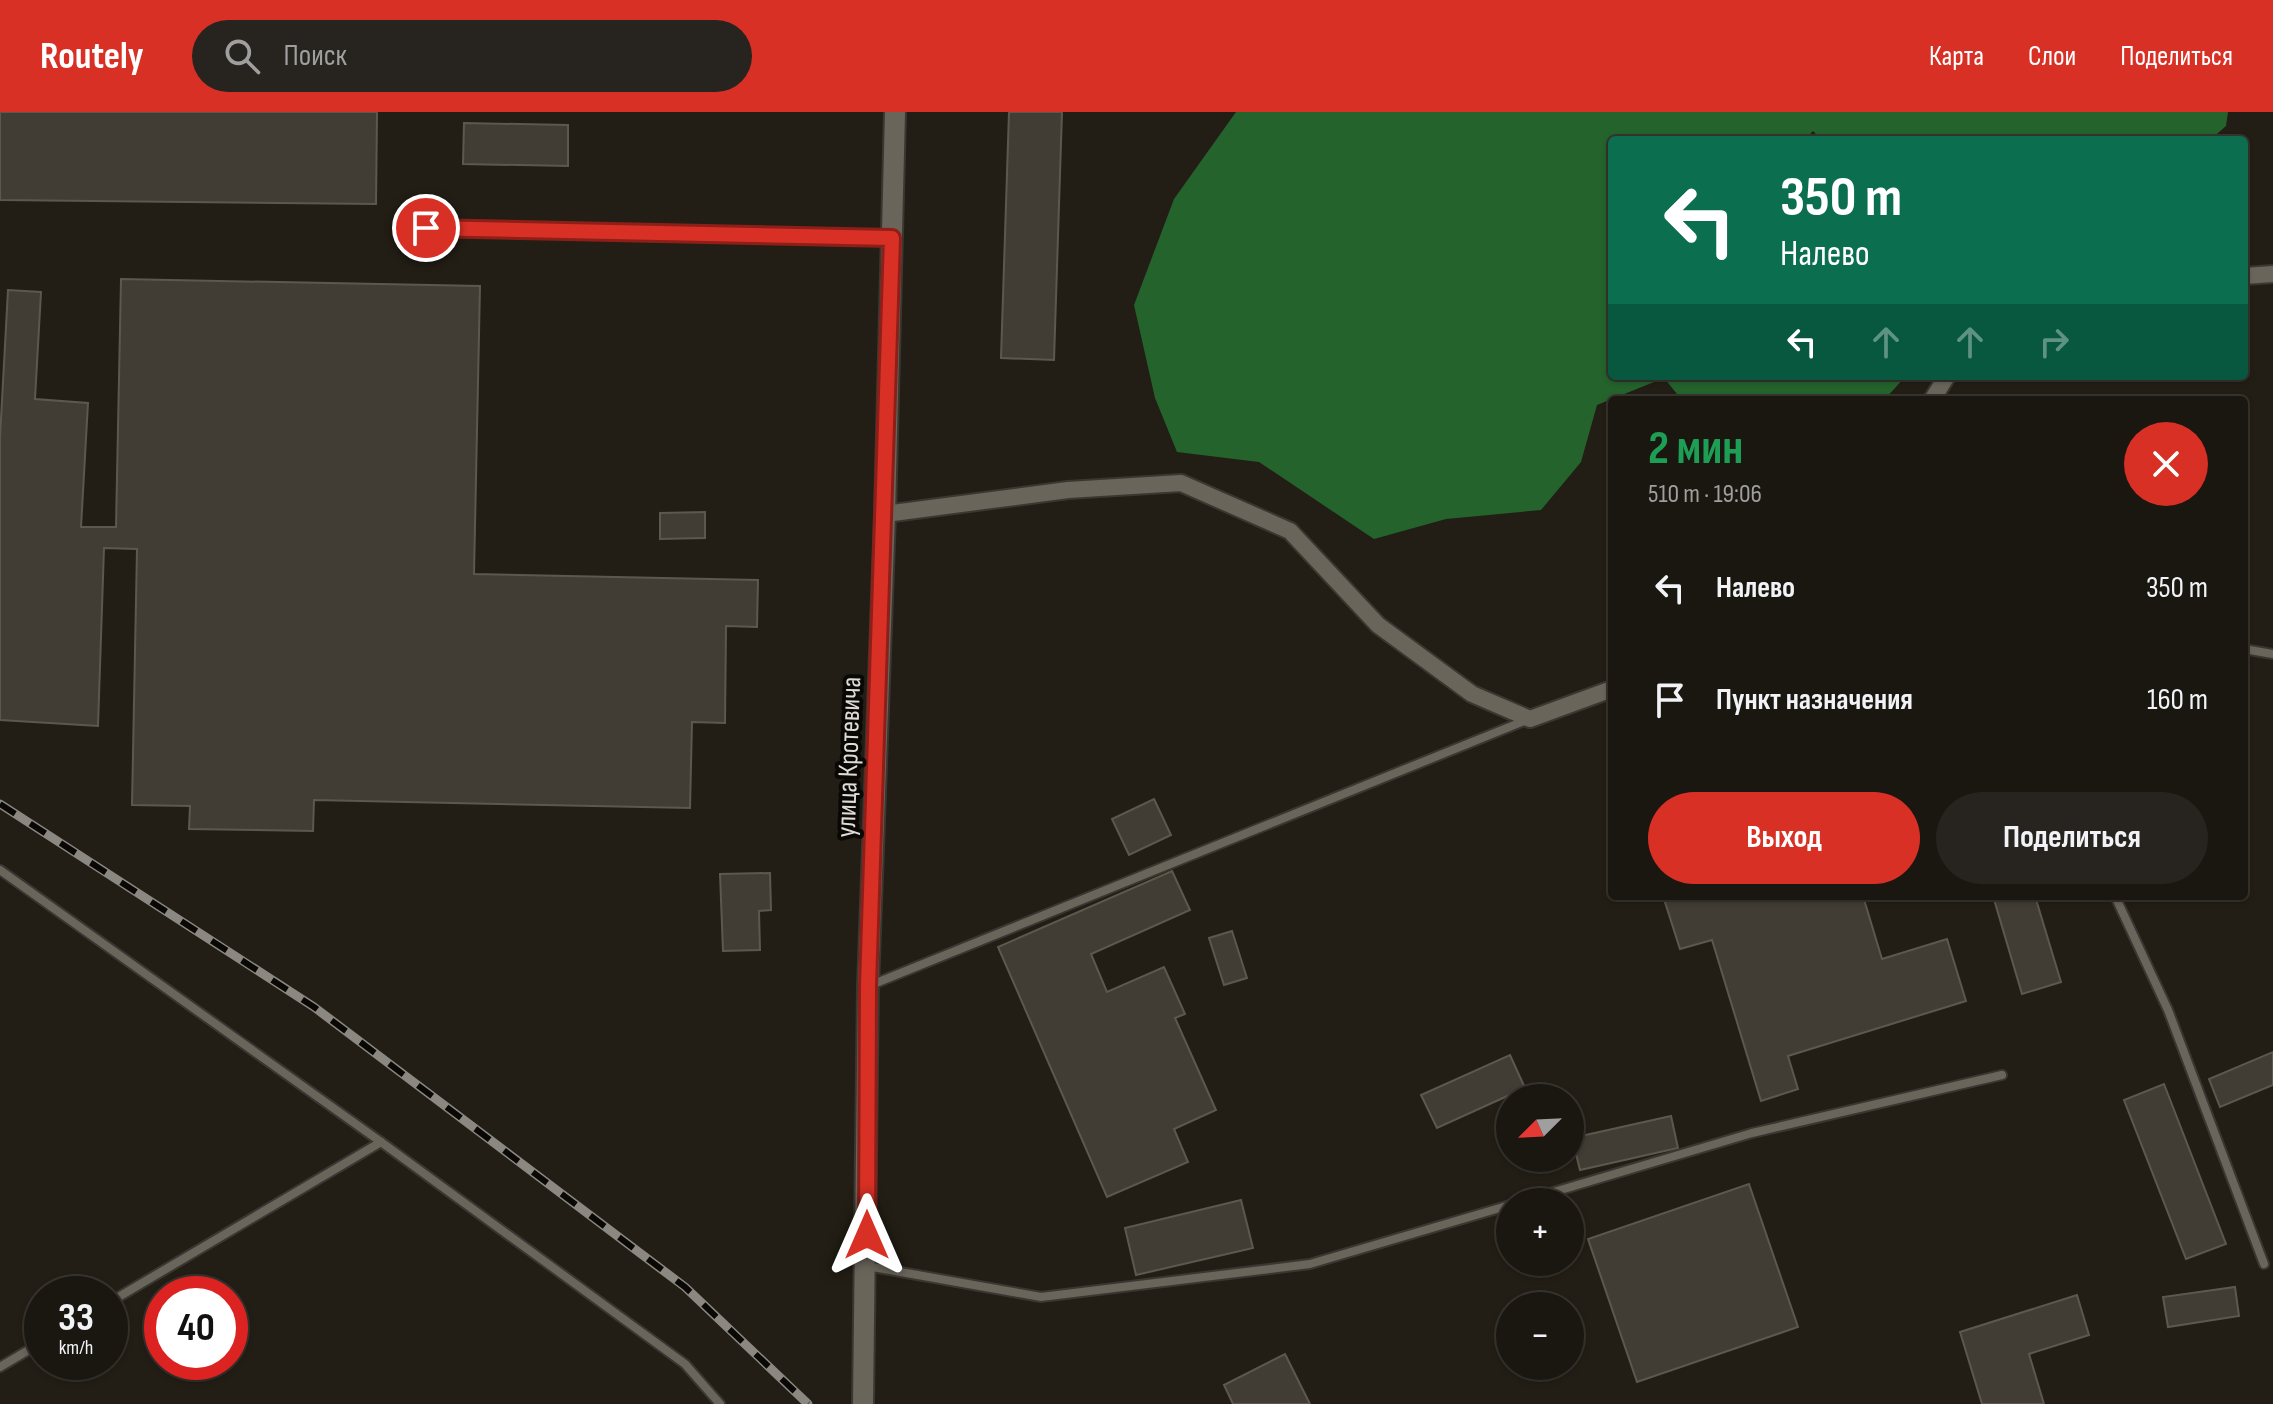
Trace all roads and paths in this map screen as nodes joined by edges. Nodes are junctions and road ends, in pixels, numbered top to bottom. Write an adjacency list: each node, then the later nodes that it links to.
1 (895, 112): 3 (street, улица Кротевича)
2 (426, 228): 3 (lane)
3 (892, 238): 6 (street, улица Кротевича)
4 (2273, 274): 5 (street)
5 (2248, 276)
6 (885, 514): 10 (street); 13 (street, улица Кротевича)
7 (2248, 650): 8 (lane)
8 (2273, 654)
9 (1608, 690): 10 (street)
10 (1530, 719): 13 (lane)
11 (0, 870): 15 (lane)
12 (2117, 900): 18 (lane)
13 (868, 986): 19 (street, улица Кротевича)
14 (2002, 1075): 16 (lane)
15 (381, 1142): 20 (lane); 23 (lane)
16 (1567, 1188)
17 (1496, 1209): 19 (lane)
18 (2264, 1264)
19 (867, 1266): 24 (street, улица Кротевича)
20 (128, 1291)
21 (24, 1353): 22 (lane)
22 (0, 1367)
23 (720, 1404)
24 (863, 1404)

